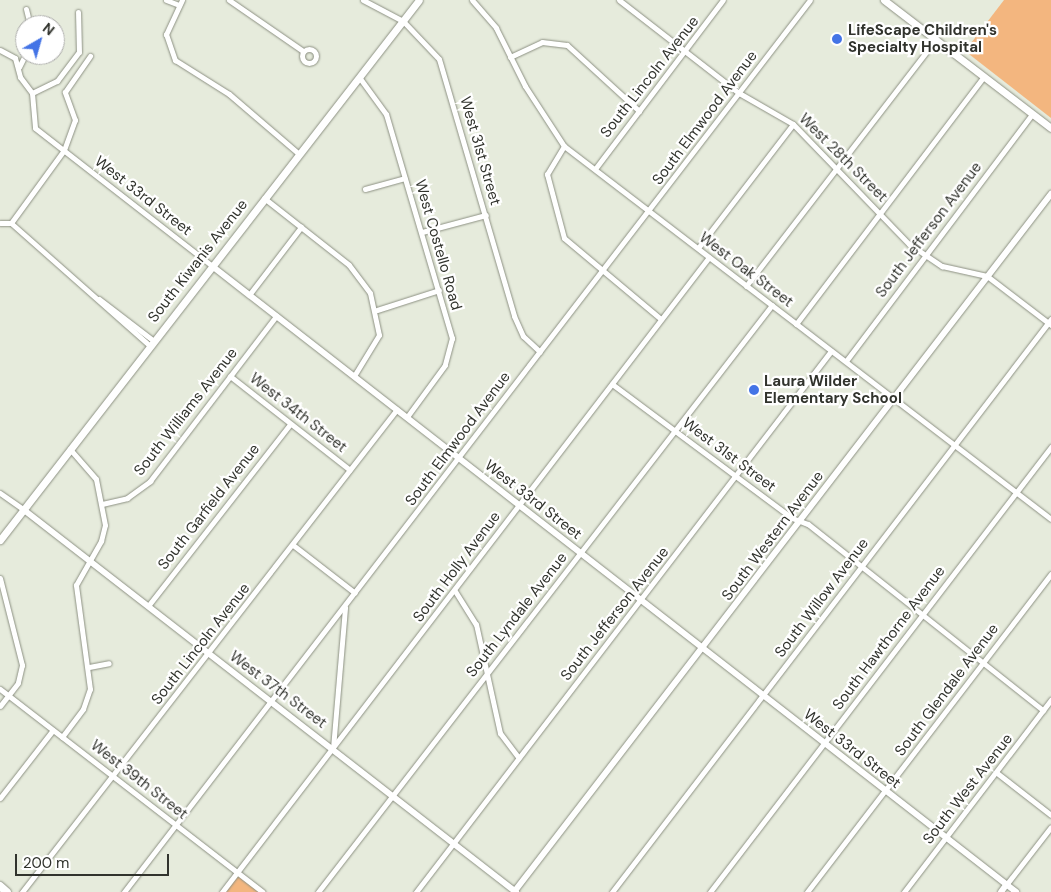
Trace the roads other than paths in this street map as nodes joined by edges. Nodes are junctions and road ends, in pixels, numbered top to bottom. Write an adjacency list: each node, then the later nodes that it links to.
1 (166, 0): 11 (street)
2 (182, 0): 11 (street)
3 (230, 0): 18 (street)
4 (363, 0): 15 (street, West 31st Street)
5 (419, 0): 15 (main road, South Kiwanis Avenue)
6 (472, 0): 21 (street, West Oak Street)
7 (619, 0): 19 (street, West 28th Street)
8 (723, 0): 19 (street, South Lincoln Avenue)
9 (810, 0): 26 (street, South Elmwood Avenue)
10 (884, 0): 16 (main road)
11 (179, 5): 33 (street)
12 (26, 9): 14 (street)
13 (78, 12): 25 (street)
14 (28, 15)
15 (403, 20): 24 (main road, South Kiwanis Avenue); 42 (street, West 31st Street)
16 (936, 39): 23 (main road); 34 (street)
17 (0, 50): 22 (street)
18 (303, 51)
19 (684, 52): 26 (street, West 28th Street); 27 (street, South Lincoln Avenue)
20 (90, 56): 32 (street)
21 (510, 57): 27 (street); 31 (street, West Oak Street)
22 (19, 67): 25 (street)
23 (984, 76): 28 (main road); 41 (street)
24 (359, 77): 33 (main road, South Kiwanis Avenue); 36 (street, West Costello Road)
25 (32, 93): 32 (street, West 33rd Street)
26 (739, 93): 29 (street, West 28th Street); 40 (street, South Elmwood Avenue)
27 (639, 111): 35 (street, South Lincoln Avenue)
28 (1032, 114): 30 (main road); 48 (street, South Jefferson Avenue)
29 (794, 124): 34 (street, West 28th Street); 47 (street)
30 (1051, 128)
31 (564, 146): 35 (street, West Oak Street); 51 (street)
32 (64, 150): 44 (street); 50 (street, West 33rd Street)
33 (299, 154): 39 (main road, South Kiwanis Avenue)
34 (836, 167): 41 (street, West 28th Street); 53 (street)
35 (595, 169): 40 (street, West Oak Street)
36 (406, 178): 37 (street); 46 (street, West Costello Road)
37 (365, 189)
38 (1051, 194): 52 (street, South Western Avenue)
39 (264, 198): 45 (street); 50 (main road, South Kiwanis Avenue)
40 (650, 212): 47 (street, West Oak Street); 51 (street, South Elmwood Avenue)
41 (880, 213): 48 (street, West 28th Street); 61 (street)
42 (486, 215): 46 (street); 64 (street, West 31st Street)
43 (0, 223): 44 (street)
44 (11, 224): 62 (street)
45 (301, 226): 55 (street); 57 (street)
46 (422, 232): 54 (street, West Costello Road)
47 (698, 248): 49 (street, West Oak Street)
48 (925, 255): 52 (street, West 28th Street); 65 (street, South Jefferson Avenue)
49 (709, 257): 53 (street, West Oak Street); 59 (street, South Holly Avenue)
50 (212, 266): 55 (street, West 33rd Street); 62 (main road, South Kiwanis Avenue)
51 (602, 273): 59 (street); 64 (street, South Elmwood Avenue)
52 (987, 276): 60 (street, West 28th Street); 69 (street, South Western Avenue)
53 (746, 286): 56 (street, West Oak Street)
54 (439, 290): 57 (street); 71 (street, West Costello Road)
55 (248, 295): 58 (street, West 33rd Street)
56 (772, 305): 61 (street, West Oak Street); 73 (street, South Lyndale Avenue)
57 (377, 310): 67 (street)
58 (276, 316): 66 (street, South Williams Avenue); 67 (street, West 33rd Street)
59 (661, 319): 68 (street, South Holly Avenue)
60 (1050, 322): 74 (street, South Willow Avenue)
61 (796, 324): 63 (street, West Oak Street)
62 (152, 344): 76 (main road, South Kiwanis Avenue)
63 (831, 351): 65 (street, West Oak Street); 79 (street, South Jefferson Avenue)
64 (540, 352): 77 (street, South Elmwood Avenue)
65 (846, 362): 69 (street, West Oak Street)
66 (230, 376): 72 (street, West 34th Street); 82 (street, South Williams Avenue)
67 (354, 376): 70 (street, West 33rd Street)
68 (612, 384): 73 (street, West 31st Street); 83 (street, South Holly Avenue)
69 (893, 398): 74 (street, West Oak Street); 86 (street, South Western Avenue)
70 (397, 409): 71 (street, West 33rd Street); 78 (street, South Lincoln Avenue)
71 (407, 417): 77 (street, West 33rd Street)
72 (290, 424): 78 (street, West 34th Street); 97 (street, South Garfield Avenue)
73 (676, 429): 79 (street, West 31st Street); 89 (street, South Lyndale Avenue)
74 (954, 445): 80 (street, West Oak Street); 91 (street, South Willow Avenue)
75 (1051, 446): 80 (street, South Hawthorne Avenue)
76 (70, 449): 82 (street); 84 (main road, South Kiwanis Avenue)
77 (460, 458): 83 (street, West 33rd Street); 95 (street, South Elmwood Avenue)
78 (350, 470): 88 (street, South Lincoln Avenue)
79 (736, 476): 86 (street, West 31st Street); 96 (street, South Jefferson Avenue)
80 (1016, 492): 85 (street, West Oak Street); 99 (street, South Hawthorne Avenue)
81 (0, 493): 84 (street)
82 (102, 504): 90 (street)
83 (520, 505): 89 (street, West 33rd Street); 94 (street, South Holly Avenue)
84 (24, 510): 87 (main road, South Kiwanis Avenue); 90 (street, West 37th Street)
85 (1051, 519)
86 (800, 521): 91 (street, West 31st Street); 100 (street, South Western Avenue)
87 (0, 540)
88 (293, 545): 95 (street); 101 (street, South Lincoln Avenue)
89 (581, 553): 96 (street, West 33rd Street); 105 (street, South Lyndale Avenue)
90 (88, 560): 97 (street, West 37th Street); 104 (street)
91 (862, 566): 99 (street, West 31st Street); 107 (street, South Willow Avenue)
92 (1051, 574): 102 (street, South Glendale Avenue)
93 (0, 578): 108 (street)
94 (455, 591): 105 (street); 116 (street, South Holly Avenue)
95 (355, 593): 98 (street, South Elmwood Avenue)
96 (642, 600): 100 (street, West 33rd Street); 117 (street, South Jefferson Avenue)
97 (148, 606): 101 (street, West 37th Street)
98 (345, 607): 109 (street, South Elmwood Avenue); 116 (street)
99 (924, 615): 102 (street, West 31st Street); 115 (street, South Hawthorne Avenue)
100 (703, 648): 107 (street, West 33rd Street); 138 (street, South Western Avenue)
101 (209, 653): 109 (street, West 37th Street); 119 (street, South Lincoln Avenue)
102 (984, 662): 112 (street, West 31st Street); 120 (street, South Glendale Avenue)
103 (109, 663): 104 (street)
104 (89, 667): 114 (street)
105 (490, 670): 117 (street); 121 (street, South Lyndale Avenue)
106 (0, 688): 108 (street, West 39th Street)
107 (763, 695): 115 (street, West 33rd Street); 139 (street, South Willow Avenue)
108 (9, 696): 111 (street); 113 (street, West 39th Street)
109 (272, 700): 116 (street, West 37th Street); 124 (street, South Elmwood Avenue)
110 (1051, 700): 112 (street, South West Avenue)
111 (0, 706)
112 (1044, 710): 118 (street, South West Avenue)
113 (53, 730): 114 (street, West 39th Street); 122 (street)
114 (62, 737): 119 (street, West 39th Street)
115 (824, 744): 120 (street, West 33rd Street); 140 (street, South Hawthorne Avenue)
116 (333, 748): 121 (street, West 37th Street); 128 (street, South Holly Avenue)
117 (519, 758): 127 (street, South Jefferson Avenue)
118 (997, 773): 123 (street); 126 (street, South West Avenue)
119 (116, 777): 124 (street, West 39th Street); 132 (street, South Lincoln Avenue)
120 (885, 791): 126 (street, West 33rd Street); 141 (street, South Glendale Avenue)
121 (392, 795): 127 (street, West 37th Street); 136 (street, South Lyndale Avenue)
122 (0, 798)
123 (1051, 815)
124 (177, 825): 128 (street, West 39th Street); 133 (street, South Elmwood Avenue)
125 (1051, 827): 129 (street)
126 (946, 838): 129 (street, West 33rd Street); 142 (street, South West Avenue)
127 (453, 843): 137 (street, South Jefferson Avenue); 138 (street, West 37th Street)
128 (238, 872): 134 (street, South Holly Avenue); 135 (street, West 39th Street)
129 (1006, 885): 143 (street); 144 (street, West 33rd Street)
130 (0, 886): 131 (main road)
131 (7, 892)
132 (22, 892)
133 (124, 892)
134 (222, 892)
135 (263, 892)
136 (318, 892)
137 (416, 892)
138 (515, 892)
139 (612, 892)
140 (710, 892)
141 (807, 892)
142 (904, 892)
143 (1001, 892)
144 (1016, 892)

